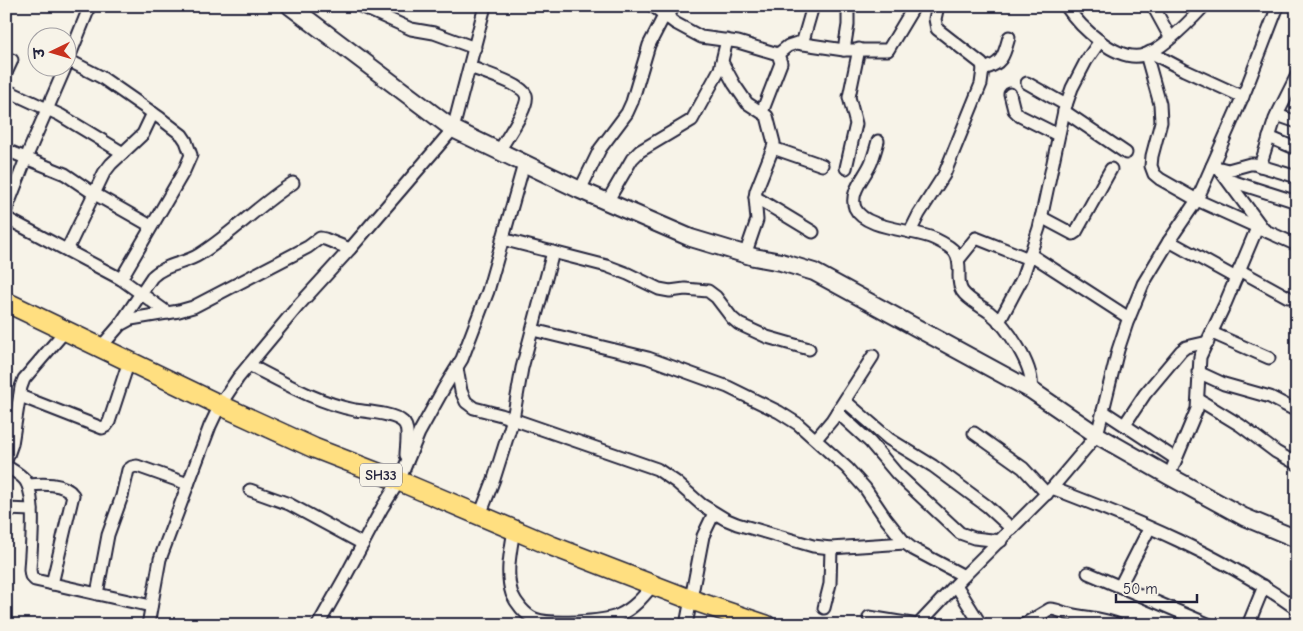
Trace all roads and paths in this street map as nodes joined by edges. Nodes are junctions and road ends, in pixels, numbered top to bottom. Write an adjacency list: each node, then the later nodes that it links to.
1 (290, 6): 45 (street)
2 (360, 6): 22 (street)
3 (485, 6): 22 (street)
4 (653, 6): 15 (street)
5 (674, 6): 15 (street)
6 (813, 6): 21 (street)
7 (848, 6): 23 (street)
8 (938, 6): 31 (street)
9 (1066, 6): 20 (street)
10 (1153, 6): 18 (street)
11 (1204, 6): 18 (street)
12 (1278, 6): 38 (street)
13 (912, 10): 24 (street)
14 (87, 13): 16 (street)
15 (666, 17): 19 (street); 65 (street)
16 (78, 35)
17 (1009, 37): 31 (street)
18 (1170, 37): 25 (street)
19 (727, 40): 26 (street); 28 (street)
20 (1100, 41): 25 (street); 40 (street)
21 (802, 44): 23 (street); 26 (street)
22 (475, 48): 30 (street)
23 (844, 50): 24 (street)
24 (859, 50): 60 (street)
25 (1148, 53): 38 (street); 68 (street)
26 (778, 54): 41 (street)
27 (12, 60): 32 (street)
28 (722, 62): 41 (street); 69 (street)
29 (78, 65): 42 (street)
30 (470, 67): 45 (street); 52 (street)
31 (983, 69): 77 (street)
32 (6, 73)
33 (1297, 75): 43 (street)
34 (60, 78): 39 (street)
35 (1027, 83): 40 (street)
36 (6, 90): 39 (street)
37 (1010, 94): 46 (street)
38 (1243, 97): 59 (street)
39 (47, 108): 53 (street); 55 (street)
40 (1065, 108): 46 (street); 54 (street)
41 (762, 112): 49 (street)
42 (153, 113): 53 (street); 74 (street)
43 (1277, 115): 44 (street); 47 (street)
44 (1297, 122)
45 (453, 128): 52 (street); 81 (street)
46 (1058, 135): 72 (street)
47 (1269, 137): 50 (street); 58 (street)
48 (878, 141): 77 (street)
49 (773, 148): 57 (street); 67 (street)
50 (1297, 148)
51 (6, 150): 55 (street)
52 (499, 151): 56 (street)
53 (123, 153): 66 (street)
54 (1126, 153)
55 (26, 158): 66 (street); 71 (street)
56 (524, 164): 65 (street); 78 (street)
57 (822, 165)
58 (1260, 166): 59 (street); 62 (street)
59 (1215, 167): 63 (street); 68 (street)
60 (846, 168)
61 (1111, 169): 72 (street)
62 (1297, 177)
63 (1228, 180): 70 (street); 75 (street)
64 (293, 183): 89 (street)
65 (580, 190): 69 (street)
66 (94, 193): 74 (street); 82 (street)
67 (755, 197): 76 (street); 84 (street)
68 (1197, 200): 75 (street); 79 (street)
69 (607, 202): 84 (street)
70 (1297, 202)
71 (6, 210)
72 (1042, 217): 85 (street)
73 (6, 218): 82 (street)
74 (151, 226): 88 (street)
75 (1261, 230): 80 (street); 87 (street)
76 (813, 232)
77 (910, 232): 86 (street)
78 (502, 239): 83 (street); 105 (street)
79 (1169, 241): 87 (street); 93 (street)
80 (1297, 245)
81 (350, 249): 92 (street); 104 (street)
82 (67, 250): 88 (street)
83 (553, 252): 97 (street); 100 (street)
84 (745, 255): 107 (street)
85 (1030, 256): 86 (street); 93 (street); 94 (street)
86 (959, 259): 94 (street)
87 (1238, 274): 90 (street); 98 (street)
88 (121, 279): 89 (street)
89 (141, 293): 92 (street); 95 (street)
90 (1288, 296)
91 (6, 302): 96 (main road, SH33)
92 (168, 313): 95 (street)
93 (1129, 318): 113 (street)
94 (999, 322): 107 (street)
95 (120, 324): 99 (street)
96 (66, 330): 99 (main road, SH33); 109 (street)
97 (532, 330): 116 (street); 120 (street)
98 (1210, 337): 102 (street); 106 (street); 117 (street)
99 (100, 348): 103 (main road, SH33)
100 (809, 349)
101 (873, 356): 110 (street)
102 (1270, 358)
103 (129, 362): 109 (street); 112 (main road, SH33)
104 (249, 365): 112 (street); 126 (street)
105 (457, 368): 116 (street); 126 (street)
106 (1198, 372): 108 (street); 114 (street)
107 (1031, 390): 119 (street)
108 (1199, 400): 122 (street); 124 (street)
109 (19, 401): 111 (street); 121 (street)
110 (845, 401): 115 (street); 137 (street)
111 (6, 404)
112 (220, 405): 126 (main road, SH33); 128 (street)
113 (1103, 411): 117 (street); 119 (street)
114 (1297, 411)
115 (837, 412): 120 (street); 140 (street)
116 (513, 418): 134 (street); 135 (street)
117 (1124, 424): 122 (street)
118 (974, 433): 131 (street)
119 (1098, 435): 127 (street); 131 (street)
120 (816, 439): 141 (street)
121 (9, 443): 123 (street)
122 (1176, 459): 127 (street)
123 (6, 461)
124 (1297, 464)
125 (6, 466): 129 (street)
126 (402, 473): 135 (main road, SH33); 142 (street)
127 (1168, 476): 139 (street)
128 (188, 484): 151 (street); 153 (street)
129 (28, 485): 133 (street); 146 (street)
130 (250, 490): 142 (street)
131 (1049, 491): 137 (street); 138 (street)
132 (6, 509): 133 (street)
133 (32, 510): 146 (street)
134 (714, 513): 143 (street); 152 (street)
135 (480, 515): 136 (main road, SH33)
136 (514, 529): 147 (main road, SH33); 157 (street)
137 (1012, 529): 140 (street)
138 (1150, 529): 149 (street); 150 (street)
139 (1297, 539)
140 (1000, 541): 145 (street)
141 (905, 543): 143 (street); 145 (street)
142 (363, 544): 159 (street)
143 (831, 548): 154 (street)
144 (1088, 573): 149 (street)
145 (964, 576): 148 (street)
146 (52, 584): 151 (street)
147 (653, 585): 152 (main road, SH33); 157 (street)
148 (956, 585): 162 (street); 163 (street)
149 (1120, 586): 166 (street)
150 (1264, 586): 155 (street); 167 (street)
151 (96, 594): 153 (street)
152 (692, 600): 160 (street); 161 (main road, SH33)
153 (151, 606): 158 (street)
154 (824, 608)
155 (1297, 609)
156 (869, 616): 162 (street)
157 (534, 622)
158 (148, 625)
159 (318, 625)
160 (686, 625)
161 (766, 625)
162 (918, 625)
163 (981, 625)
164 (1023, 625): 165 (street)
165 (1119, 625)
166 (1210, 625)
167 (1248, 625)

